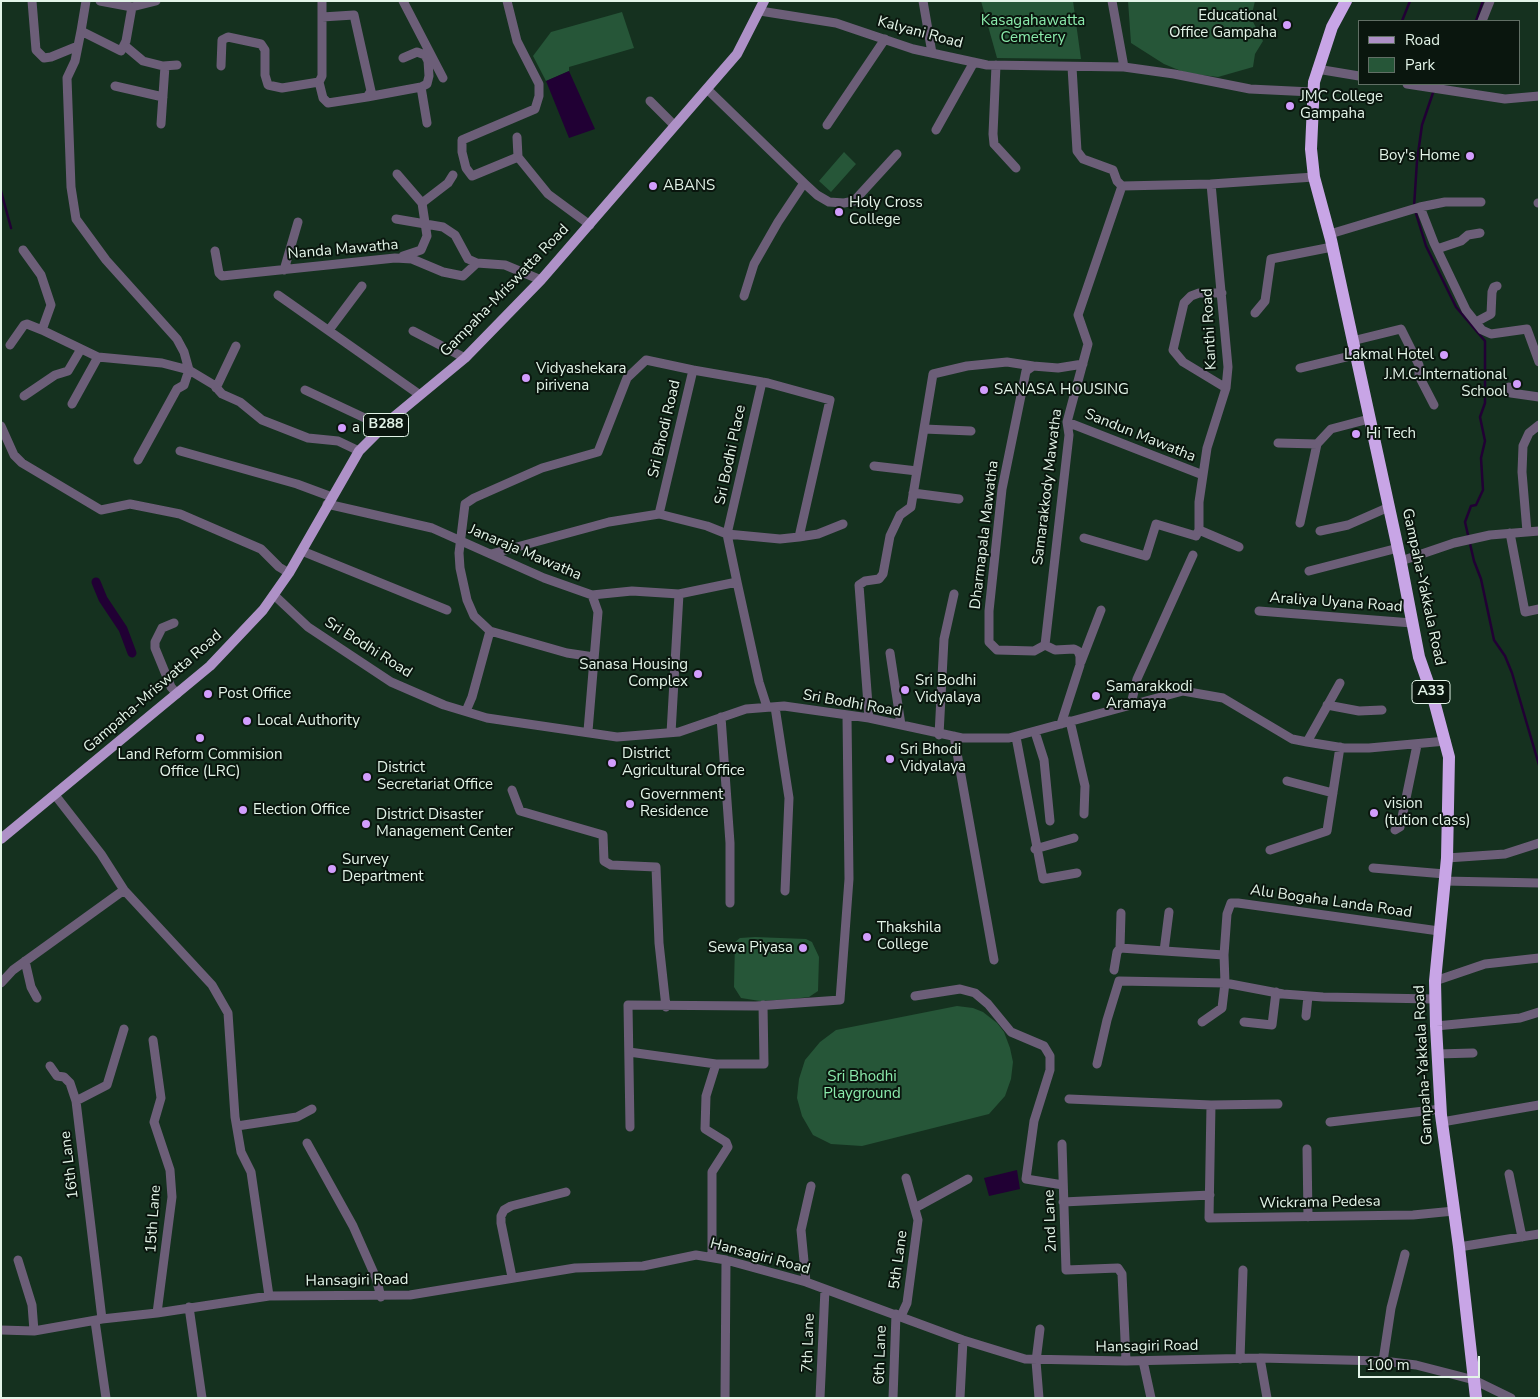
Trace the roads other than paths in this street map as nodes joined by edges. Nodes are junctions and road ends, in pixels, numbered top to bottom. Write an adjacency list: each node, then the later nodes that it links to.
1 (32, 1): 19 (street)
2 (86, 1): 16 (street)
3 (100, 1): 13 (street)
4 (156, 1): 13 (street)
5 (322, 1): 14 (street)
6 (403, 1): 31 (street)
7 (506, 1): 50 (street)
8 (923, 1): 20 (street)
9 (1112, 1): 28 (street)
10 (1346, 1): 29 (highway, Gampaha-Yakkala Road / A33)
11 (1490, 1): 15 (street)
12 (762, 6): 17 (street, Kalyani Road); 37 (main road, Gampaha-Mriswatta Road / B288)
13 (132, 7): 18 (street)
14 (322, 17): 32 (street); 40 (street)
15 (1482, 20)
16 (81, 31): 18 (street); 19 (street)
17 (884, 39): 20 (street, Kalyani Road); 46 (street)
18 (124, 45): 25 (street)
19 (78, 46): 95 (street)
20 (932, 53): 22 (street, Kalyani Road)
21 (403, 58): 36 (street)
22 (974, 62): 24 (street, Kalyani Road); 47 (street)
23 (177, 65): 25 (street)
24 (996, 65): 27 (street, Kalyani Road); 51 (street)
25 (165, 66): 41 (street)
26 (221, 66): 32 (street)
27 (1072, 67): 28 (street, Kalyani Road); 57 (street)
28 (1124, 68): 38 (street, Kalyani Road)
29 (1317, 69): 30 (street); 38 (highway, Gampaha-Yakkala Road / A33)
30 (1358, 76)
31 (443, 78)
32 (319, 82): 40 (street)
33 (1420, 85): 35 (street)
34 (114, 86): 41 (street)
35 (1443, 87): 39 (street)
36 (421, 88): 40 (street); 43 (street)
37 (707, 89): 45 (main road, Gampaha-Mriswatta Road / B288); 55 (street)
38 (1312, 92): 54 (highway, Gampaha-Yakkala Road / A33)
39 (1539, 96)
40 (367, 97)
41 (163, 98): 44 (street)
42 (650, 101): 45 (street)
43 (427, 123)
44 (161, 124)
45 (674, 125): 64 (main road, Gampaha-Mriswatta Road / B288)
46 (826, 125)
47 (936, 130)
48 (517, 137): 50 (street)
49 (897, 154): 55 (street)
50 (518, 157): 64 (street)
51 (1016, 168)
52 (397, 174): 59 (street)
53 (453, 175): 59 (street)
54 (1314, 177): 56 (street); 66 (highway, Gampaha-Yakkala Road / A33)
55 (804, 183): 78 (street)
56 (1211, 184): 57 (street); 76 (street, Kanthi Road)
57 (1122, 186): 92 (street, Samarakkody Mawatha)
58 (1481, 202): 60 (street)
59 (422, 204): 63 (street)
60 (1420, 206): 66 (street); 67 (street)
61 (396, 218): 63 (street)
62 (298, 222): 72 (street)
63 (425, 223): 70 (street); 71 (street)
64 (590, 225): 73 (main road, Gampaha-Mriswatta Road / B288)
65 (1480, 233): 67 (street)
66 (1331, 240): 79 (street); 84 (highway, Gampaha-Yakkala Road / A33)
67 (1437, 249): 80 (street)
68 (23, 250): 81 (street)
69 (215, 251): 72 (street, Nanda Mawatha)
70 (398, 258): 71 (street, Nanda Mawatha); 72 (street, Nanda Mawatha)
71 (477, 263): 73 (street)
72 (284, 270)
73 (541, 280): 90 (main road, Gampaha-Mriswatta Road / B288)
74 (362, 286): 82 (street)
75 (1497, 286): 80 (street)
76 (1222, 293): 100 (street, Kanthi Road); 100 (street)
77 (278, 295): 82 (street)
78 (744, 296)
79 (1255, 313)
80 (1476, 322): 91 (street)
81 (42, 330): 85 (street); 87 (street)
82 (329, 330): 102 (street)
83 (413, 331): 90 (street)
84 (1352, 341): 88 (highway, Gampaha-Yakkala Road / A33); 106 (street)
85 (10, 345)
86 (236, 346): 99 (street)
87 (82, 349): 89 (street); 103 (street)
88 (1354, 355): 94 (street); 107 (highway, Gampaha-Yakkala Road / A33)
89 (98, 357): 95 (street); 105 (street)
90 (465, 358): 102 (main road, Gampaha-Mriswatta Road / B288)
91 (1539, 362)
92 (1083, 364): 93 (street); 108 (street, Samarakkody Mawatha)
93 (1033, 366): 112 (street); 157 (street, Dharmapala Mawatha)
94 (1300, 368)
95 (189, 370): 99 (street); 118 (street)
96 (693, 370): 97 (street); 126 (street, Sri Bhodi Road); 137 (street, Sri Bhodi Road)
97 (762, 382): 134 (street, Sri Bodhi Place); 135 (street)
98 (1509, 387): 104 (street)
99 (216, 388): 117 (street)
100 (1226, 388): 121 (street, Kanthi Road)
101 (305, 390): 111 (street)
102 (420, 395): 111 (main road, Gampaha-Mriswatta Road / B288)
103 (24, 396)
104 (1539, 397)
105 (72, 404)
106 (1434, 405)
107 (1370, 419): 115 (street); 125 (highway, Gampaha-Yakkala Road / A33)
108 (1067, 422): 121 (street, Sandun Mawatha); 157 (street, Samarakkody Mawatha)
109 (1539, 424): 132 (street)
110 (1, 426): 144 (street)
111 (384, 427): 117 (main road, Gampaha-Mriswatta Road / B288)
112 (924, 430): 113 (street); 120 (street)
113 (971, 431)
114 (1278, 443): 115 (street)
115 (1317, 444): 127 (street)
116 (180, 451): 124 (street, Janaraja Mawatha)
117 (359, 451): 124 (main road, Gampaha-Mriswatta Road / B288)
118 (138, 460)
119 (874, 466): 120 (street)
120 (916, 471): 122 (street)
121 (1203, 475): 129 (street, Kanthi Road)
122 (913, 493): 123 (street); 170 (street)
123 (959, 499)
124 (330, 500): 137 (street, Janaraja Mawatha); 139 (main road, Gampaha-Mriswatta Road / B288)
125 (1389, 507): 130 (street); 142 (highway, Gampaha-Yakkala Road / A33)
126 (659, 514): 134 (street); 140 (street)
127 (1300, 523)
128 (843, 524): 135 (street)
129 (1199, 530): 136 (street); 138 (street)
130 (1320, 531)
131 (1539, 531): 132 (street)
132 (1527, 532): 133 (street)
133 (1510, 533): 142 (street); 150 (street)
134 (727, 534): 135 (street); 145 (street)
135 (799, 537)
136 (1084, 538)
137 (460, 540): 140 (street, Janaraja Mawatha); 156 (street, Sri Bhodi Road)
138 (1238, 546)
139 (302, 551): 144 (main road, Gampaha-Mriswatta Road / B288); 151 (street)
140 (491, 554): 149 (street, Janaraja Mawatha)
141 (1194, 555): 163 (street)
142 (1399, 555): 143 (street); 155 (highway, Gampaha-Yakkala Road / A33)
143 (1309, 571)
144 (289, 573): 148 (main road, Gampaha-Mriswatta Road / B288)
145 (736, 582): 146 (street, Janaraja Mawatha); 165 (street)
146 (679, 594): 149 (street, Janaraja Mawatha); 176 (street)
147 (954, 594): 177 (street)
148 (274, 595): 162 (main road, Gampaha-Mriswatta Road / B288); 167 (street, Sri Bodhi Road)
149 (592, 595): 159 (street)
150 (1539, 609)
151 (447, 610)
152 (1101, 610): 160 (street)
153 (1259, 611): 155 (street, Araliya Uyana Road)
154 (174, 623): 162 (street)
155 (1412, 623): 180 (highway, Gampaha-Yakkala Road / A33)
156 (490, 631): 159 (street); 167 (street)
157 (1045, 645): 160 (street)
158 (890, 653): 173 (street)
159 (594, 657): 174 (street)
160 (1080, 665): 172 (street)
161 (1340, 683): 164 (street)
162 (177, 694): 187 (main road, Gampaha-Mriswatta Road / B288)
163 (1131, 704): 171 (street, Sri Bodhi Road); 181 (street, Sri Bodhi Road)
164 (1327, 705): 166 (street); 181 (street)
165 (771, 707): 168 (street, Sri Bodhi Road); 169 (street, Sri Bodhi Road); 202 (street)
166 (1382, 710)
167 (466, 711): 174 (street, Sri Bodhi Road)
168 (847, 716): 170 (street, Sri Bodhi Road); 222 (street)
169 (721, 717): 176 (street, Sri Bodhi Road); 203 (street)
170 (869, 718): 173 (street, Sri Bodhi Road)
171 (1070, 721): 172 (street, Sri Bodhi Road); 188 (street)
172 (1061, 724): 175 (street, Sri Bodhi Road)
173 (901, 726): 177 (street, Sri Bodhi Road)
174 (588, 731): 176 (street, Sri Bodhi Road)
175 (1035, 732): 179 (street, Sri Bodhi Road); 189 (street)
176 (671, 733)
177 (939, 735): 178 (street, Sri Bodhi Road)
178 (954, 736): 179 (street, Sri Bodhi Road); 211 (street)
179 (1016, 737): 194 (street)
180 (1446, 741): 182 (street, Sri Bodhi Road); 196 (highway, Gampaha-Yakkala Road / A33)
181 (1307, 742): 183 (street, Sri Bodhi Road)
182 (1417, 745): 183 (street, Sri Bodhi Road); 190 (street)
183 (1340, 747): 186 (street)
184 (1287, 781): 186 (street)
185 (512, 790): 223 (street)
186 (1333, 793): 195 (street)
187 (55, 795): 192 (main road, Gampaha-Mriswatta Road / B288); 201 (street)
188 (1084, 814)
189 (1050, 821)
190 (1395, 830)
191 (1074, 838): 194 (street)
192 (1, 839)
193 (1539, 843): 196 (street)
194 (1035, 848): 198 (street)
195 (1270, 850)
196 (1447, 858): 199 (highway, Gampaha-Yakkala Road / A33)
197 (1373, 868): 199 (street)
198 (1078, 873)
199 (1445, 878): 200 (street); 206 (highway, Gampaha-Yakkala Road / A33)
200 (1539, 883)
201 (124, 890): 212 (street); 246 (street)
202 (785, 891)
203 (730, 903)
204 (1121, 912): 207 (street)
205 (1169, 912): 208 (street)
206 (1439, 931): 209 (street, Alu Bogaha Landa Road); 214 (highway, Gampaha-Yakkala Road / A33)
207 (1120, 948): 208 (street); 213 (street)
208 (1164, 951): 209 (street)
209 (1224, 955): 216 (street)
210 (1539, 958): 214 (street)
211 (994, 960)
212 (25, 961): 215 (street); 220 (street)
213 (1114, 970)
214 (1435, 981): 221 (highway, Gampaha-Yakkala Road / A33)
215 (1, 983)
216 (1225, 983): 217 (street); 226 (street); 235 (street)
217 (1276, 992): 219 (street); 227 (street)
218 (915, 996): 254 (street)
219 (1308, 996): 221 (street); 225 (street)
220 (37, 998)
221 (1435, 999): 228 (highway, Gampaha-Yakkala Road / A33)
222 (763, 1005): 223 (street); 234 (street)
223 (666, 1007): 231 (street)
224 (1539, 1012): 228 (street)
225 (1306, 1016)
226 (1202, 1022)
227 (1244, 1022)
228 (1436, 1026): 233 (highway, Gampaha-Yakkala Road / A33)
229 (124, 1029): 238 (street)
230 (153, 1040): 276 (street, 15th Lane)
231 (629, 1052): 234 (street); 247 (street)
232 (1474, 1053): 233 (street)
233 (1437, 1054): 243 (highway, Gampaha-Yakkala Road / A33)
234 (716, 1064): 266 (street)
235 (1097, 1064)
236 (50, 1066): 238 (street, 16th Lane)
237 (1069, 1099): 240 (street)
238 (76, 1101): 278 (street, 16th Lane)
239 (1278, 1104): 240 (street)
240 (1211, 1105): 257 (street)
241 (1539, 1105): 245 (street)
242 (312, 1108): 246 (street)
243 (1440, 1109): 244 (street); 245 (highway, Gampaha-Yakkala Road / A33)
244 (1330, 1122)
245 (1442, 1122): 260 (highway, Gampaha-Yakkala Road / A33)
246 (237, 1126): 273 (street)
247 (630, 1127)
248 (307, 1143): 274 (street)
249 (1062, 1144): 254 (street, 2nd Lane)
250 (1307, 1149): 261 (street)
251 (1509, 1174): 263 (street)
252 (906, 1178): 259 (street, 5th Lane)
253 (968, 1179): 259 (street)
254 (1063, 1185): 258 (street, 2nd Lane)
255 (811, 1186): 271 (street)
256 (566, 1192): 270 (street)
257 (1210, 1195): 258 (street); 261 (street, Wickrama Pedesa)
258 (1064, 1202): 288 (street, 2nd Lane)
259 (914, 1208): 277 (street, 5th Lane)
260 (1454, 1211): 261 (street, Wickrama Pedesa); 264 (highway, Gampaha-Yakkala Road / A33)
261 (1308, 1217)
262 (1539, 1234): 263 (street)
263 (1522, 1236): 264 (street)
264 (1460, 1247): 289 (highway, Gampaha-Yakkala Road / A33)
265 (1405, 1254): 287 (street)
266 (712, 1256): 268 (street, Hansagiri Road); 270 (street, Hansagiri Road)
267 (18, 1260): 281 (street)
268 (726, 1260): 271 (street, Hansagiri Road); 292 (street)
269 (1243, 1270): 284 (street)
270 (512, 1277): 274 (street, Hansagiri Road)
271 (806, 1282): 272 (street, Hansagiri Road)
272 (825, 1289): 277 (street, Hansagiri Road); 293 (street, 7th Lane)
273 (269, 1296): 274 (street, Hansagiri Road); 275 (street, Hansagiri Road)
274 (381, 1297)
275 (189, 1307): 276 (street, Hansagiri Road); 291 (street)
276 (157, 1313): 278 (street, Hansagiri Road)
277 (899, 1315): 282 (street, Hansagiri Road); 294 (street, 6th Lane)
278 (98, 1320): 281 (street, Hansagiri Road); 290 (street, 16th Lane)
279 (1040, 1329): 285 (street)
280 (1, 1330): 281 (street, Hansagiri Road)
281 (34, 1331)
282 (963, 1340): 285 (street, Hansagiri Road); 295 (street)
283 (1260, 1358): 284 (street, Hansagiri Road); 287 (street, Hansagiri Road); 298 (street)
284 (1240, 1359): 286 (street, Hansagiri Road)
285 (1036, 1361): 288 (street, Hansagiri Road); 296 (street)
286 (1143, 1361): 288 (street, Hansagiri Road); 297 (street)
287 (1383, 1361): 289 (street, Hansagiri Road)
288 (1126, 1362)
289 (1474, 1380): 299 (highway, Gampaha-Yakkala Road / A33); 300 (street, Hansagiri Road)
290 (106, 1398)
291 (202, 1398)
292 (725, 1398)
293 (820, 1398)
294 (892, 1398)
295 (960, 1398)
296 (1039, 1398)
297 (1151, 1398)
298 (1267, 1398)
299 (1476, 1398)
300 (1511, 1398)

